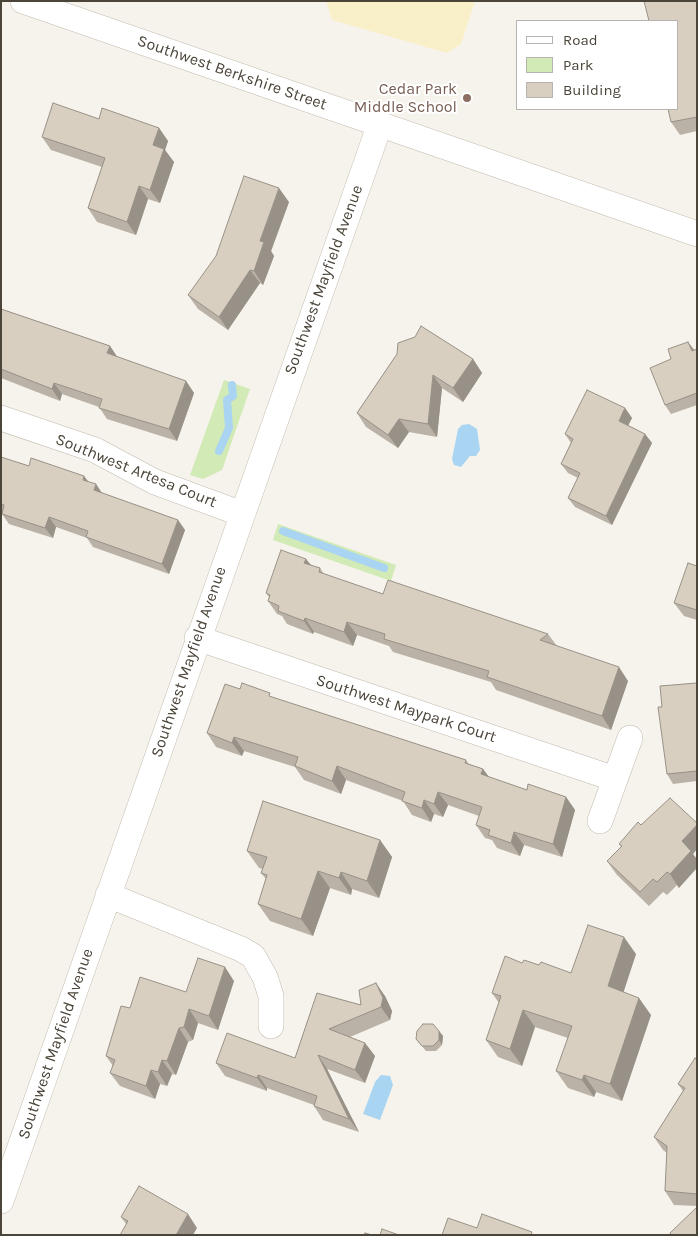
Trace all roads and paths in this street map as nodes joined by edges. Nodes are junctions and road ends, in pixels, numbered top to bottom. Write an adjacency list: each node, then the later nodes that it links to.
1 (23, 1): 2 (street, Southwest Berkshire Street)
2 (380, 124): 3 (street, Southwest Berkshire Street); 5 (street, Southwest Mayfield Avenue)
3 (697, 234)
4 (1, 418): 5 (street, Southwest Artesa Court)
5 (242, 514): 6 (street, Southwest Mayfield Avenue)
6 (197, 638): 8 (street, Southwest Maypark Court); 10 (street, Southwest Mayfield Avenue)
7 (630, 738): 8 (street)
8 (615, 779): 9 (street)
9 (600, 821)
10 (108, 895): 11 (street); 12 (street, Southwest Mayfield Avenue)
11 (271, 1026)
12 (1, 1201)

